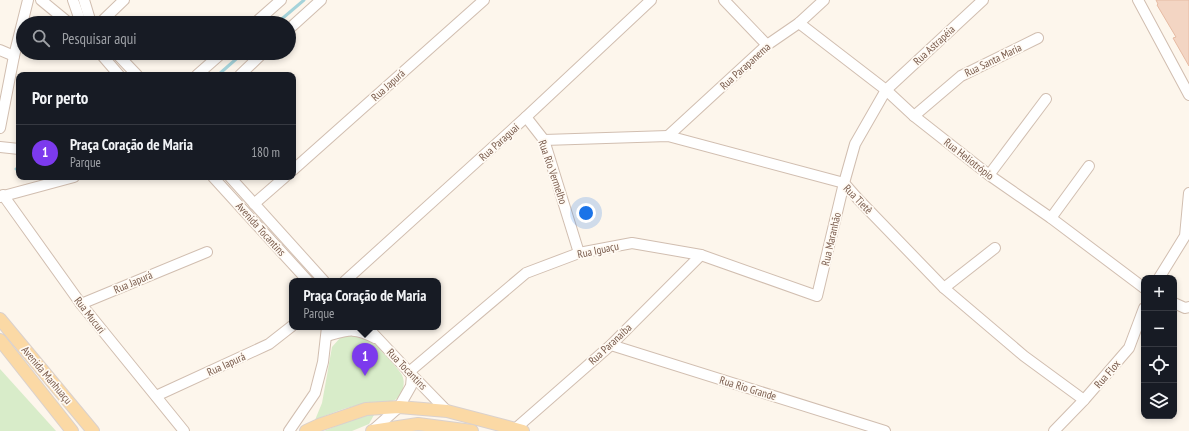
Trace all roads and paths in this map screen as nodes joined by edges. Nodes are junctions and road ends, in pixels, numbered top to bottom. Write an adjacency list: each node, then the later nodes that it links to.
1 (28, 0): 14 (street)
2 (41, 0): 15 (street)
3 (73, 0): 16 (street)
4 (84, 0): 17 (street)
5 (124, 0): 18 (street)
6 (281, 0): 19 (street)
7 (321, 0): 20 (street)
8 (484, 0): 46 (street, Rua Japurá)
9 (651, 0): 39 (street, Rua Paraguai)
10 (724, 0): 23 (street)
11 (824, 0): 21 (street, Rua Parapanema)
12 (983, 0): 35 (street, Rua Astrapéia)
13 (1138, 0): 36 (street)
14 (24, 16)
15 (60, 16)
16 (79, 16)
17 (89, 16)
18 (107, 16)
19 (263, 16)
20 (296, 23)
21 (798, 23): 23 (street, Rua Parapanema); 35 (street, Rua Heliotrópio)
22 (1038, 38): 38 (street, Rua Santa Maria)
23 (767, 44): 41 (street, Rua Parapanema)
24 (16, 48): 26 (street)
25 (0, 50): 26 (street)
26 (14, 56): 40 (street)
27 (106, 60): 31 (street)
28 (123, 60): 32 (street)
29 (214, 60): 33 (street)
30 (256, 60): 34 (street)
31 (116, 72)
32 (134, 72)
33 (200, 72)
34 (243, 72)
35 (886, 90): 38 (street, Rua Heliotrópio); 52 (street, Rua Astrapéia)
36 (1189, 95)
37 (1046, 98): 47 (street)
38 (914, 116): 47 (street, Rua Heliotrópio)
39 (526, 117): 42 (street, Rua Rio Vermelho); 64 (street, Rua Paraguai)
40 (0, 128)
41 (668, 136): 42 (street, Rua Tietê); 52 (street, Rua Tietê)
42 (544, 140): 59 (street, Rua Rio Vermelho)
43 (0, 147): 44 (street)
44 (16, 149)
45 (1089, 166): 56 (street)
46 (296, 167)
47 (989, 175): 56 (street, Rua Heliotrópio)
48 (62, 180): 54 (street)
49 (216, 180): 62 (street, Avenida Tocantins)
50 (233, 180): 55 (street, Avenida Tocantins)
51 (282, 180): 55 (street)
52 (844, 183): 66 (street, Rua Tietê); 67 (street, Rua Maranhão)
53 (1189, 193): 61 (street)
54 (1, 196): 68 (street, Rua Mucuri)
55 (254, 204): 63 (street, Avenida Tocantins)
56 (1051, 218): 65 (street, Rua Heliotrópio)
57 (995, 248): 66 (street)
58 (207, 252): 68 (street, Rua Japurá)
59 (579, 253): 60 (street, Rua Iguaçu); 79 (street, Rua Iguaçu)
60 (701, 255): 67 (street, Rua Iguaçu); 78 (street, Rua Paranaíba)
61 (1161, 275)
62 (305, 278)
63 (321, 278)
64 (348, 278)
65 (1141, 286)
66 (944, 288): 81 (street, Rua Tietê)
67 (817, 296)
68 (81, 304): 80 (street, Rua Mucuri)
69 (1177, 304): 70 (street)
70 (1189, 308)
71 (1143, 311): 81 (street, Rua Flox)
72 (0, 319): 86 (main road, Avenida Manhuaçu)
73 (289, 328): 80 (street, Rua Iapurá)
74 (370, 330): 76 (street, Rua Tocantins)
75 (327, 332): 76 (street); 88 (street)
76 (378, 339): 79 (street, Rua Tocantins)
77 (0, 340): 85 (main road, Avenida Manhuaçu)
78 (611, 345): 84 (street, Rua Paranaíba); 92 (street, Rua Rio Grande)
79 (410, 374): 82 (street); 83 (street, Rua Tocantins)
80 (156, 396): 87 (street, Rua Mucuri)
81 (1084, 400): 93 (street, Rua Flox)
82 (399, 408): 83 (main road); 89 (main road); 90 (street)
83 (447, 411): 84 (main road)
84 (519, 430)
85 (72, 431)
86 (93, 431)
87 (184, 431)
88 (289, 431)
89 (306, 431)
90 (372, 431): 91 (main road)
91 (472, 431)
92 (885, 431)
93 (1054, 431)

